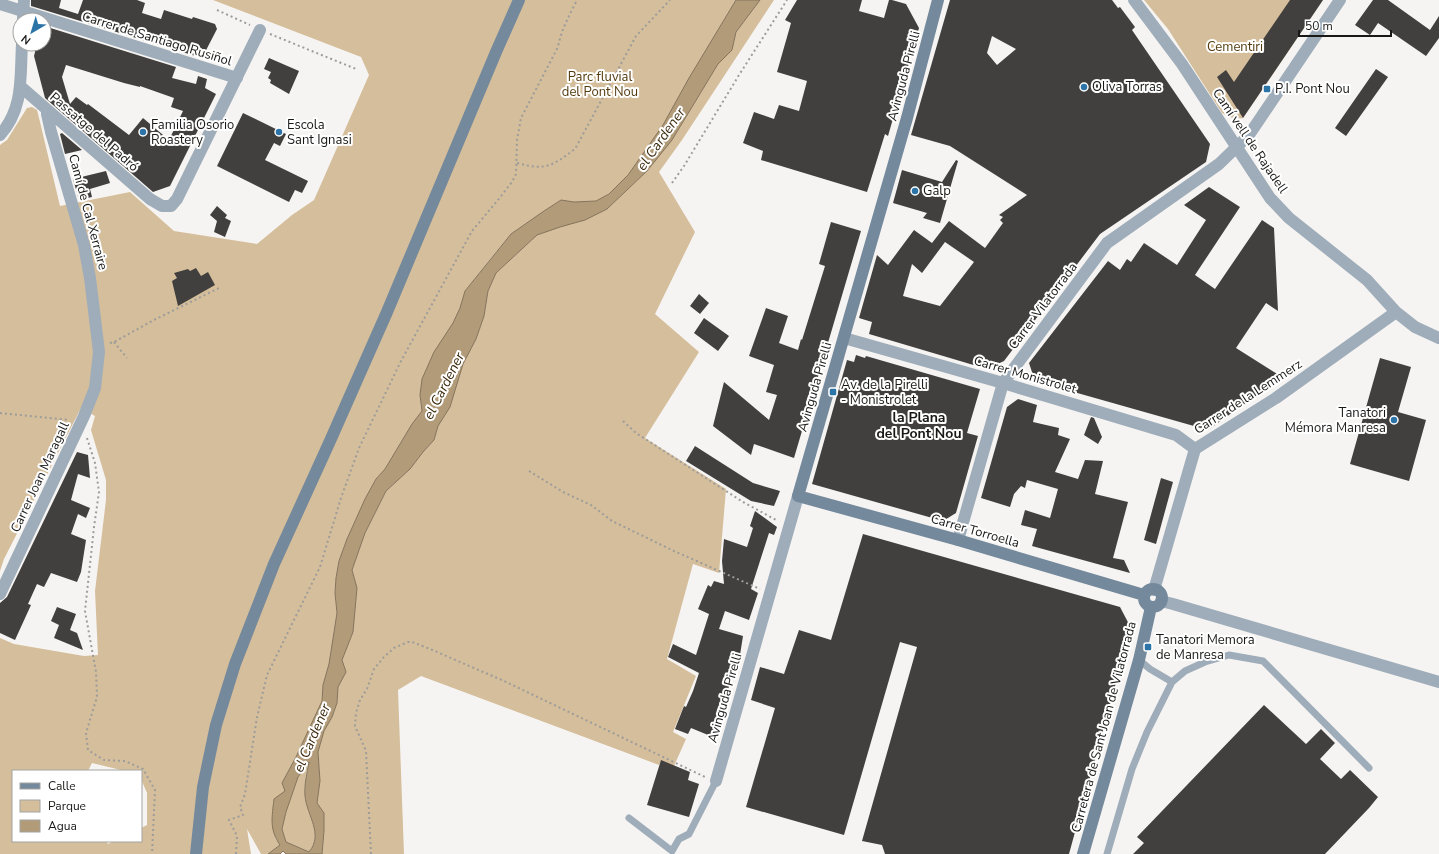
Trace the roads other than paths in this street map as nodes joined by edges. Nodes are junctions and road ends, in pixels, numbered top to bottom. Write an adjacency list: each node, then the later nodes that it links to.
1 (24, 0): 8 (street)
2 (519, 0): 34 (street)
3 (938, 0): 18 (street, Avinguda Pirelli)
4 (1134, 0): 16 (street, Camí vell de Rajadell)
5 (1340, 0): 16 (street, Carrer Vilatorrada)
6 (0, 4): 7 (street, Carrer de Santiago Rusiñol)
7 (16, 12)
8 (24, 12)
9 (52, 24): 12 (street, Carrer de Santiago Rusiñol)
10 (260, 30): 12 (street)
11 (22, 52): 13 (street)
12 (237, 78): 14 (street, Passatge del Padró)
13 (20, 91): 14 (street, Passatge del Padró); 15 (street)
14 (47, 111): 21 (street, Camí de Cal Xerraire)
15 (0, 135)
16 (1236, 149): 17 (street, Camí vell de Rajadell); 20 (street, Carrer Vilatorrada)
17 (1396, 312): 19 (street, Camí vell de Rajadell); 22 (street, Carrer de la Lemmerz)
18 (844, 338): 20 (street, Carrer Monistrolet); 23 (street, Avinguda Pirelli)
19 (1439, 338)
20 (1003, 383): 22 (street, Carrer Monistrolet); 24 (street, Carrer Vilatorrada)
21 (83, 419): 26 (street, Carrer Joan Maragall)
22 (1195, 449): 25 (street, Carrer de la Lemmerz)
23 (798, 496): 24 (street, Carrer Torroella); 32 (street, Avinguda Pirelli)
24 (958, 540): 25 (street, Carrer Torroella)
25 (1149, 593): 27 (street)
26 (0, 594)
27 (1156, 604): 28 (street, Carretera de Sant Joan de Vilatorrada); 30 (street)
28 (1139, 660): 29 (lane); 35 (street, Carretera de Sant Joan de Vilatorrada)
29 (1172, 682): 31 (lane); 36 (lane)
30 (1439, 682)
31 (1369, 768)
32 (716, 781): 33 (lane)
33 (629, 818)
34 (196, 854)
35 (1083, 854)
36 (1107, 854)

